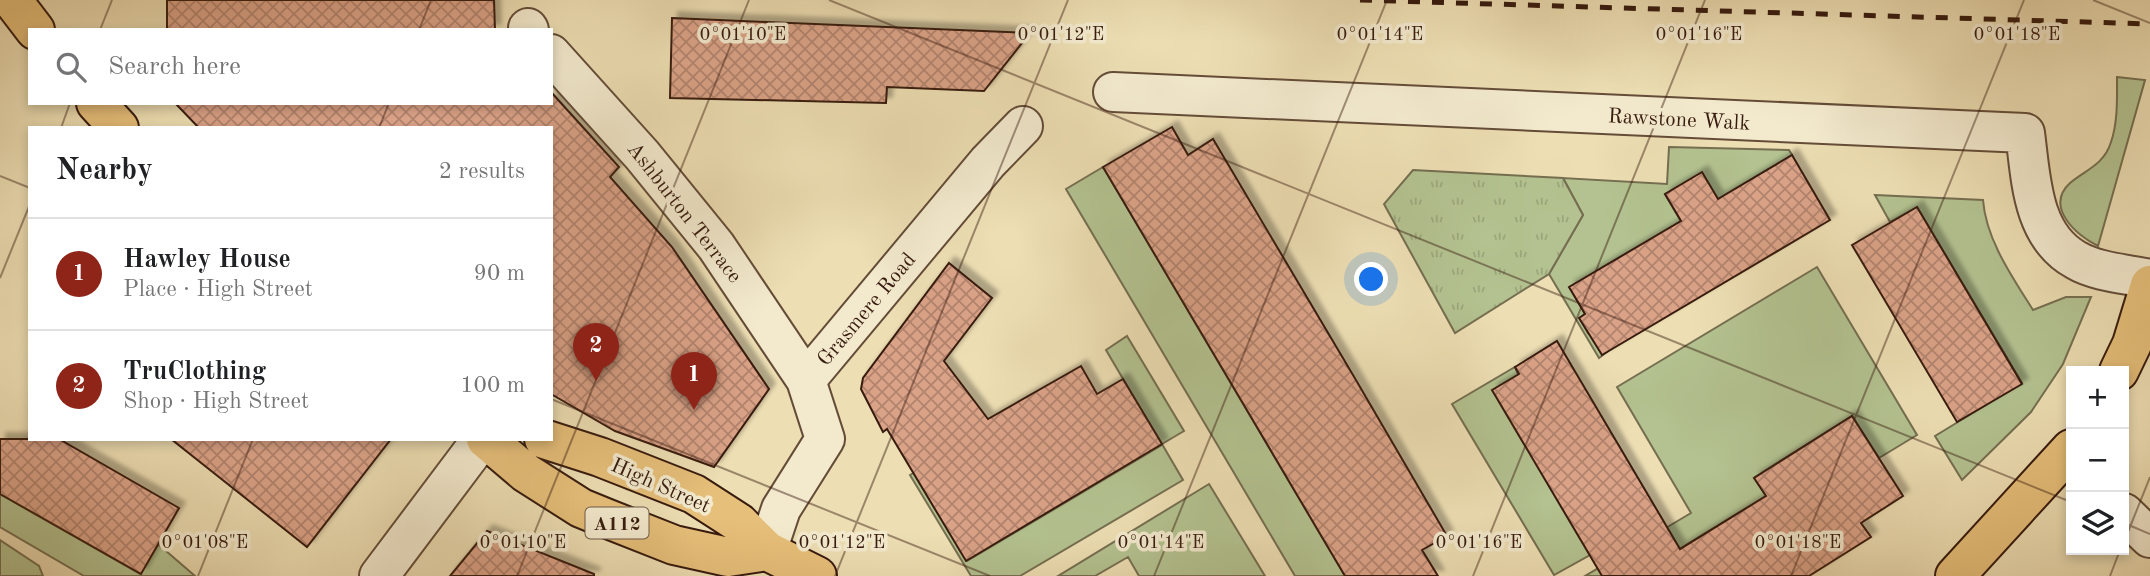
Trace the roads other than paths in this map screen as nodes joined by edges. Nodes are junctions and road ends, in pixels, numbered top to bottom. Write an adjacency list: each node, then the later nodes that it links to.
1 (12, 0): 2 (main road)
2 (33, 28)
3 (553, 56): 11 (street, Ashburton Terrace)
4 (1113, 92): 8 (street, Rawstone Walk)
5 (98, 105): 6 (main road)
6 (117, 126)
7 (1023, 126): 11 (street, Grasmere Road)
8 (2150, 279)
9 (2150, 285): 10 (main road)
10 (2121, 366)
11 (806, 380): 18 (street, Grasmere Road)
12 (482, 441): 19 (street)
13 (486, 441): 18 (main road, A112)
14 (549, 441): 18 (main road, High Street / A112)
15 (2066, 461): 21 (main road)
16 (2129, 518): 17 (street)
17 (2150, 538)
18 (767, 551): 20 (main road, High Street / A112)
19 (379, 576)
20 (817, 576)
21 (1955, 576)

